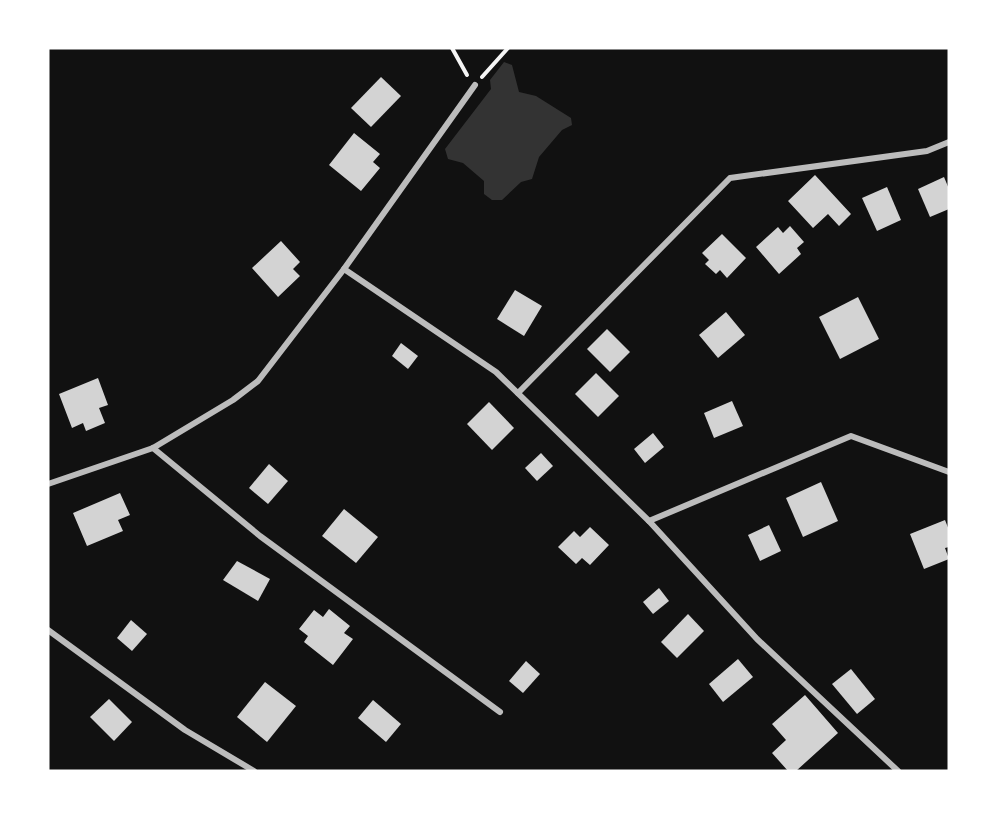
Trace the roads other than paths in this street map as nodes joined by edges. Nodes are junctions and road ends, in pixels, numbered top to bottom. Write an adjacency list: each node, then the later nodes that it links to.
1 (475, 85): 3 (street)
2 (949, 142): 4 (street)
3 (344, 269): 4 (street); 5 (street)
4 (518, 393): 8 (street)
5 (153, 448): 7 (street); 10 (street)
6 (949, 472): 8 (street)
7 (48, 484)
8 (649, 521): 12 (street)
9 (48, 630): 11 (street)
10 (500, 712)
11 (254, 771)
12 (898, 771)

